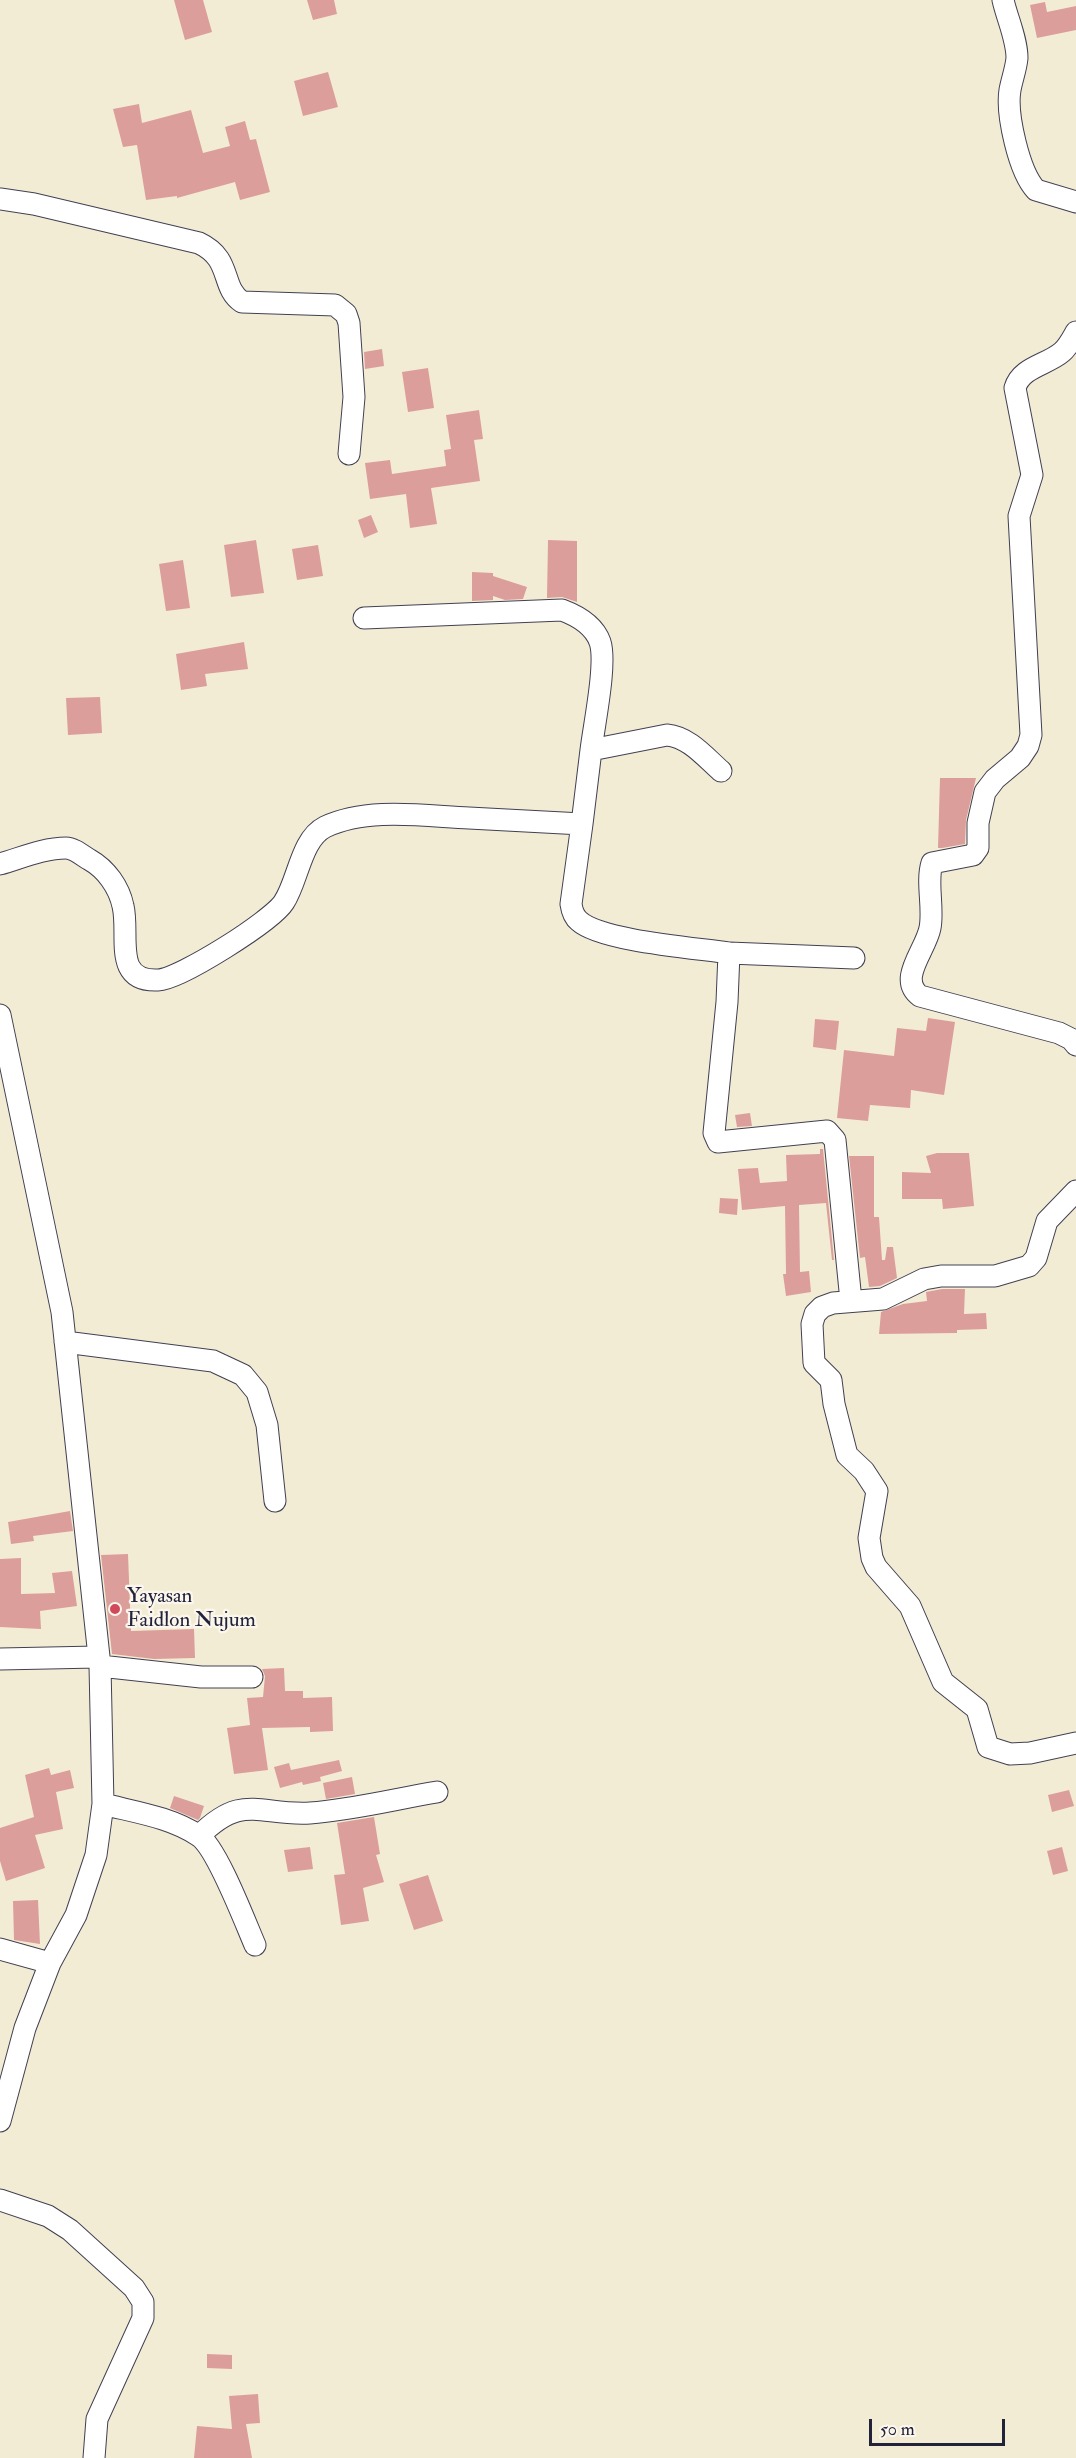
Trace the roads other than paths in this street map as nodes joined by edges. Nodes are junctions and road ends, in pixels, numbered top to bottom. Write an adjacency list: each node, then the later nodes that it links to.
1 (1003, 0): 3 (street)
2 (0, 199): 5 (street)
3 (1076, 202)
4 (1076, 332): 14 (street)
5 (349, 454)
6 (364, 618): 7 (street)
7 (591, 750): 8 (street); 9 (street)
8 (721, 771)
9 (582, 824): 10 (street); 11 (street)
10 (0, 864)
11 (729, 953): 12 (street); 16 (street)
12 (854, 958)
13 (0, 1015): 17 (street)
14 (1076, 1045)
15 (1076, 1191): 16 (street)
16 (851, 1301): 22 (street)
17 (65, 1342): 18 (street); 20 (street)
18 (275, 1501)
19 (0, 1659): 20 (street)
20 (98, 1661): 21 (street); 24 (street)
21 (252, 1677)
22 (1076, 1743)
23 (437, 1792): 25 (street)
24 (102, 1804): 25 (street); 28 (street)
25 (199, 1836): 26 (street)
26 (255, 1945)
27 (0, 1949): 28 (street)
28 (50, 1963): 29 (street)
29 (0, 2121)
30 (0, 2200): 31 (street)
31 (94, 2458)

